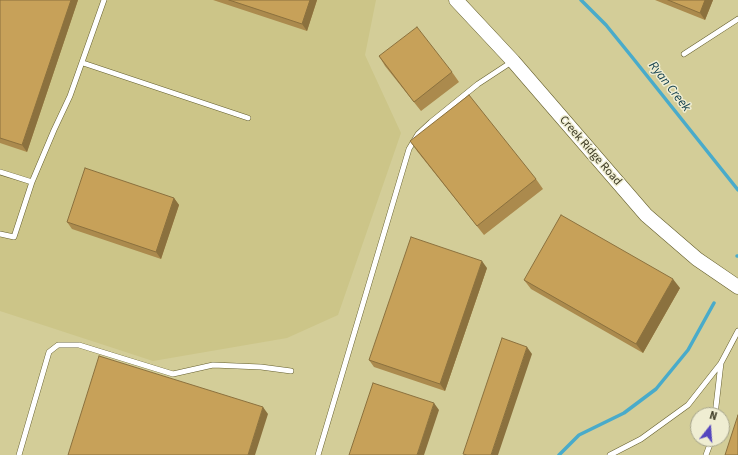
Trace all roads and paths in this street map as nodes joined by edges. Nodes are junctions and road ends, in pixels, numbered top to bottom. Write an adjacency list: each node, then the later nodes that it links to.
1 (104, 0): 6 (lane)
2 (456, 0): 5 (main road, Creek Ridge Road)
3 (738, 19): 4 (lane)
4 (684, 54)
5 (514, 61): 11 (main road, Creek Ridge Road); 17 (lane)
6 (83, 63): 7 (lane); 9 (lane)
7 (248, 118)
8 (0, 172): 9 (lane)
9 (32, 182): 10 (lane)
10 (0, 234)
11 (738, 287)
12 (738, 332): 13 (lane)
13 (721, 363): 15 (lane); 18 (lane)
14 (291, 371): 16 (lane)
15 (716, 407)
16 (19, 455)
17 (318, 455)
18 (610, 455)

